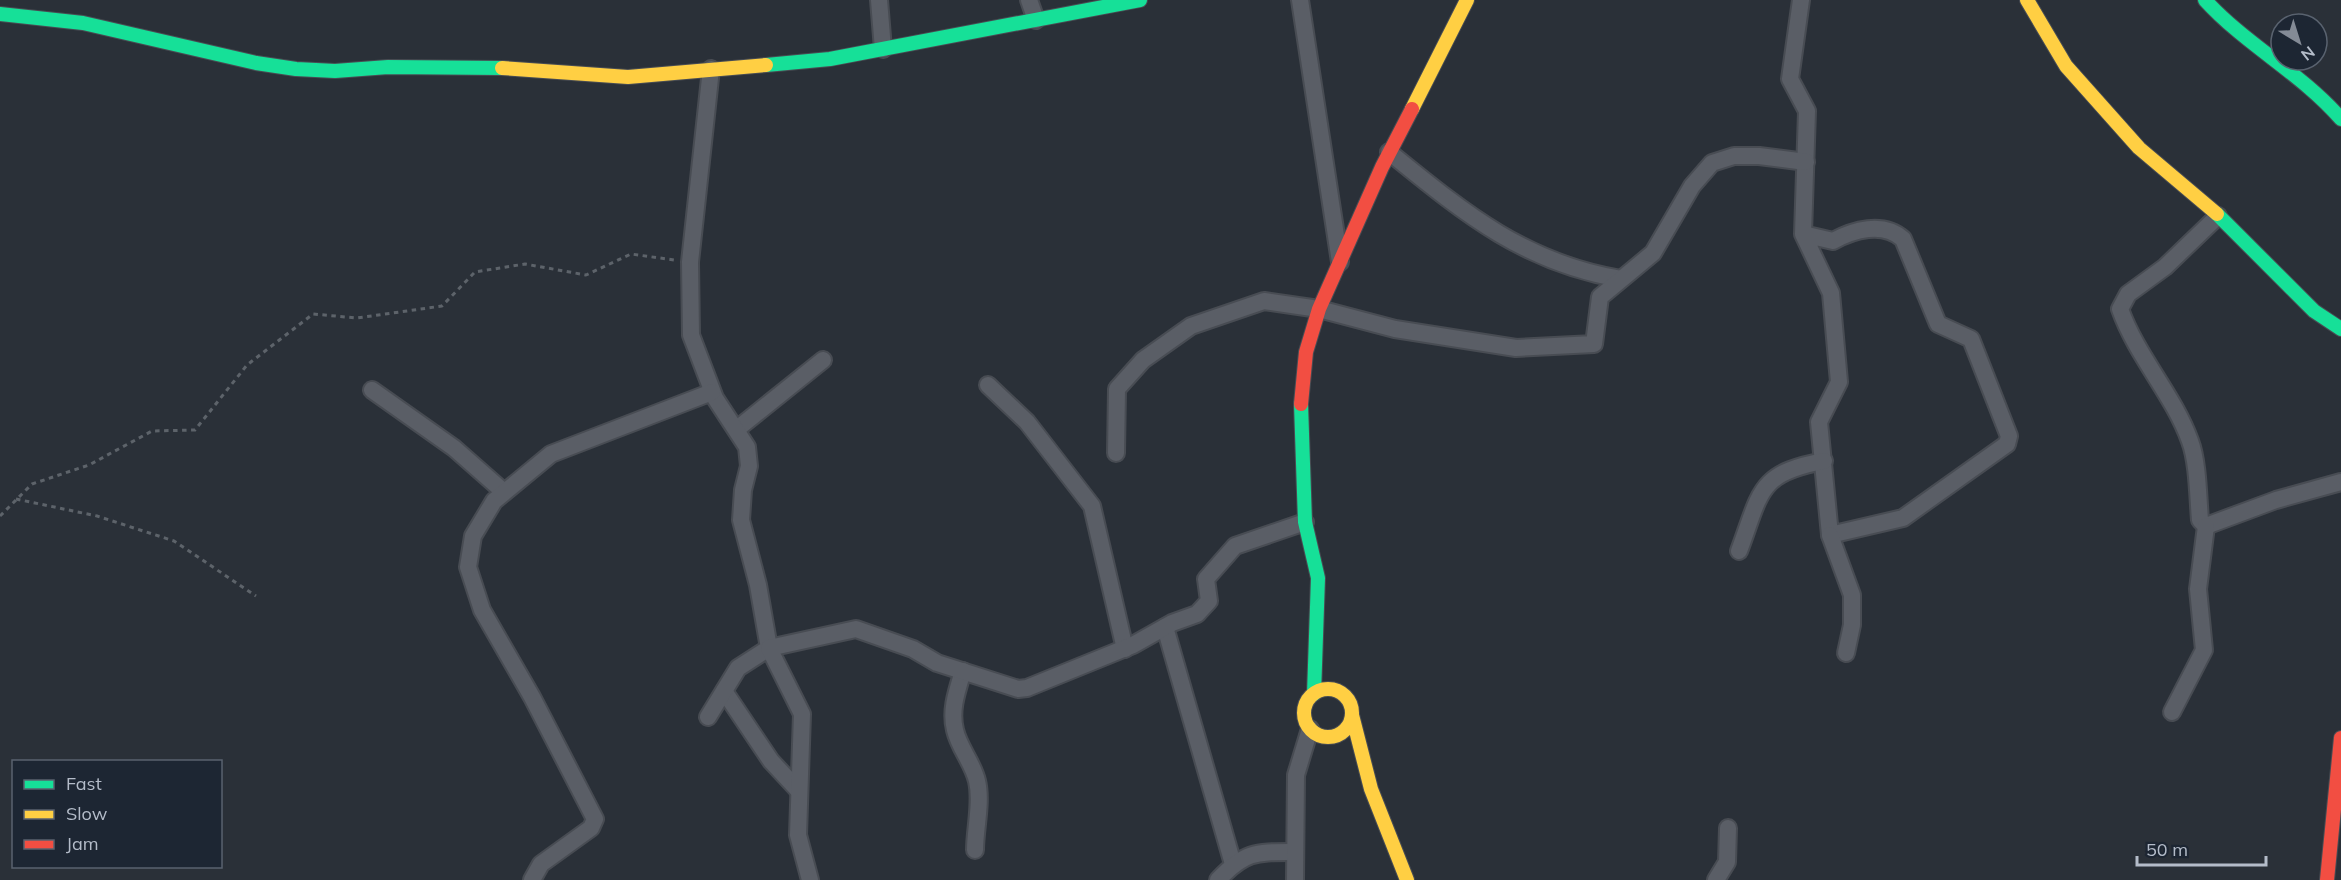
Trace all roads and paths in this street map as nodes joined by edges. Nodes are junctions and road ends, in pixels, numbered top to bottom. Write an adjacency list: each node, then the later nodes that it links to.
1 (879, 0): 11 (street)
2 (1029, 0): 10 (street)
3 (1140, 0): 10 (street)
4 (1300, 0): 19 (street)
5 (1467, 0): 14 (street)
6 (1801, 0): 15 (street)
7 (2027, 0): 16 (street)
8 (2205, 0): 13 (street)
9 (0, 14): 12 (street)
10 (1036, 20): 11 (street)
11 (883, 49): 12 (street)
12 (711, 69): 18 (street)
13 (2341, 119)
14 (1389, 152): 19 (street); 20 (street)
15 (1806, 162): 17 (street); 20 (street)
16 (2218, 216): 22 (street); 35 (street)
17 (1803, 234): 29 (street); 36 (street)
18 (690, 262): 26 (street); 32 (path)
19 (1340, 262): 21 (street)
20 (1621, 279): 21 (street)
21 (1319, 309): 28 (street); 34 (street)
22 (2341, 329)
23 (823, 360): 27 (street)
24 (988, 385): 41 (street)
25 (372, 390): 31 (street)
26 (712, 392): 27 (street); 31 (street)
27 (736, 429): 40 (street)
28 (1116, 453)
29 (1824, 461): 36 (street); 37 (street)
30 (2341, 482): 35 (street)
31 (504, 492): 57 (street)
32 (16, 499): 33 (path); 38 (path)
33 (0, 516)
34 (1305, 522): 39 (street); 45 (street)
35 (2206, 526): 46 (street)
36 (1830, 536): 42 (street)
37 (1739, 551)
38 (256, 596)
39 (1165, 627): 41 (street); 56 (street)
40 (769, 648): 43 (street); 44 (street); 51 (street)
41 (1125, 649): 43 (street)
42 (1846, 653)
43 (963, 671): 54 (street)
44 (724, 691): 48 (street); 51 (street)
45 (1314, 694): 47 (street); 49 (street)
46 (2172, 712)
47 (1352, 715): 49 (street); 61 (street)
48 (708, 717)
49 (1311, 729): 55 (street)
50 (2341, 738): 52 (street)
51 (798, 790): 58 (street)
52 (2336, 824): 63 (street)
53 (1728, 828): 62 (street)
54 (975, 850)
55 (1294, 852): 56 (street); 60 (street)
56 (1233, 864): 59 (street)
57 (532, 880)
58 (810, 880)
59 (1218, 880)
60 (1295, 880)
61 (1407, 880)
62 (1716, 880)
63 (2327, 880)

